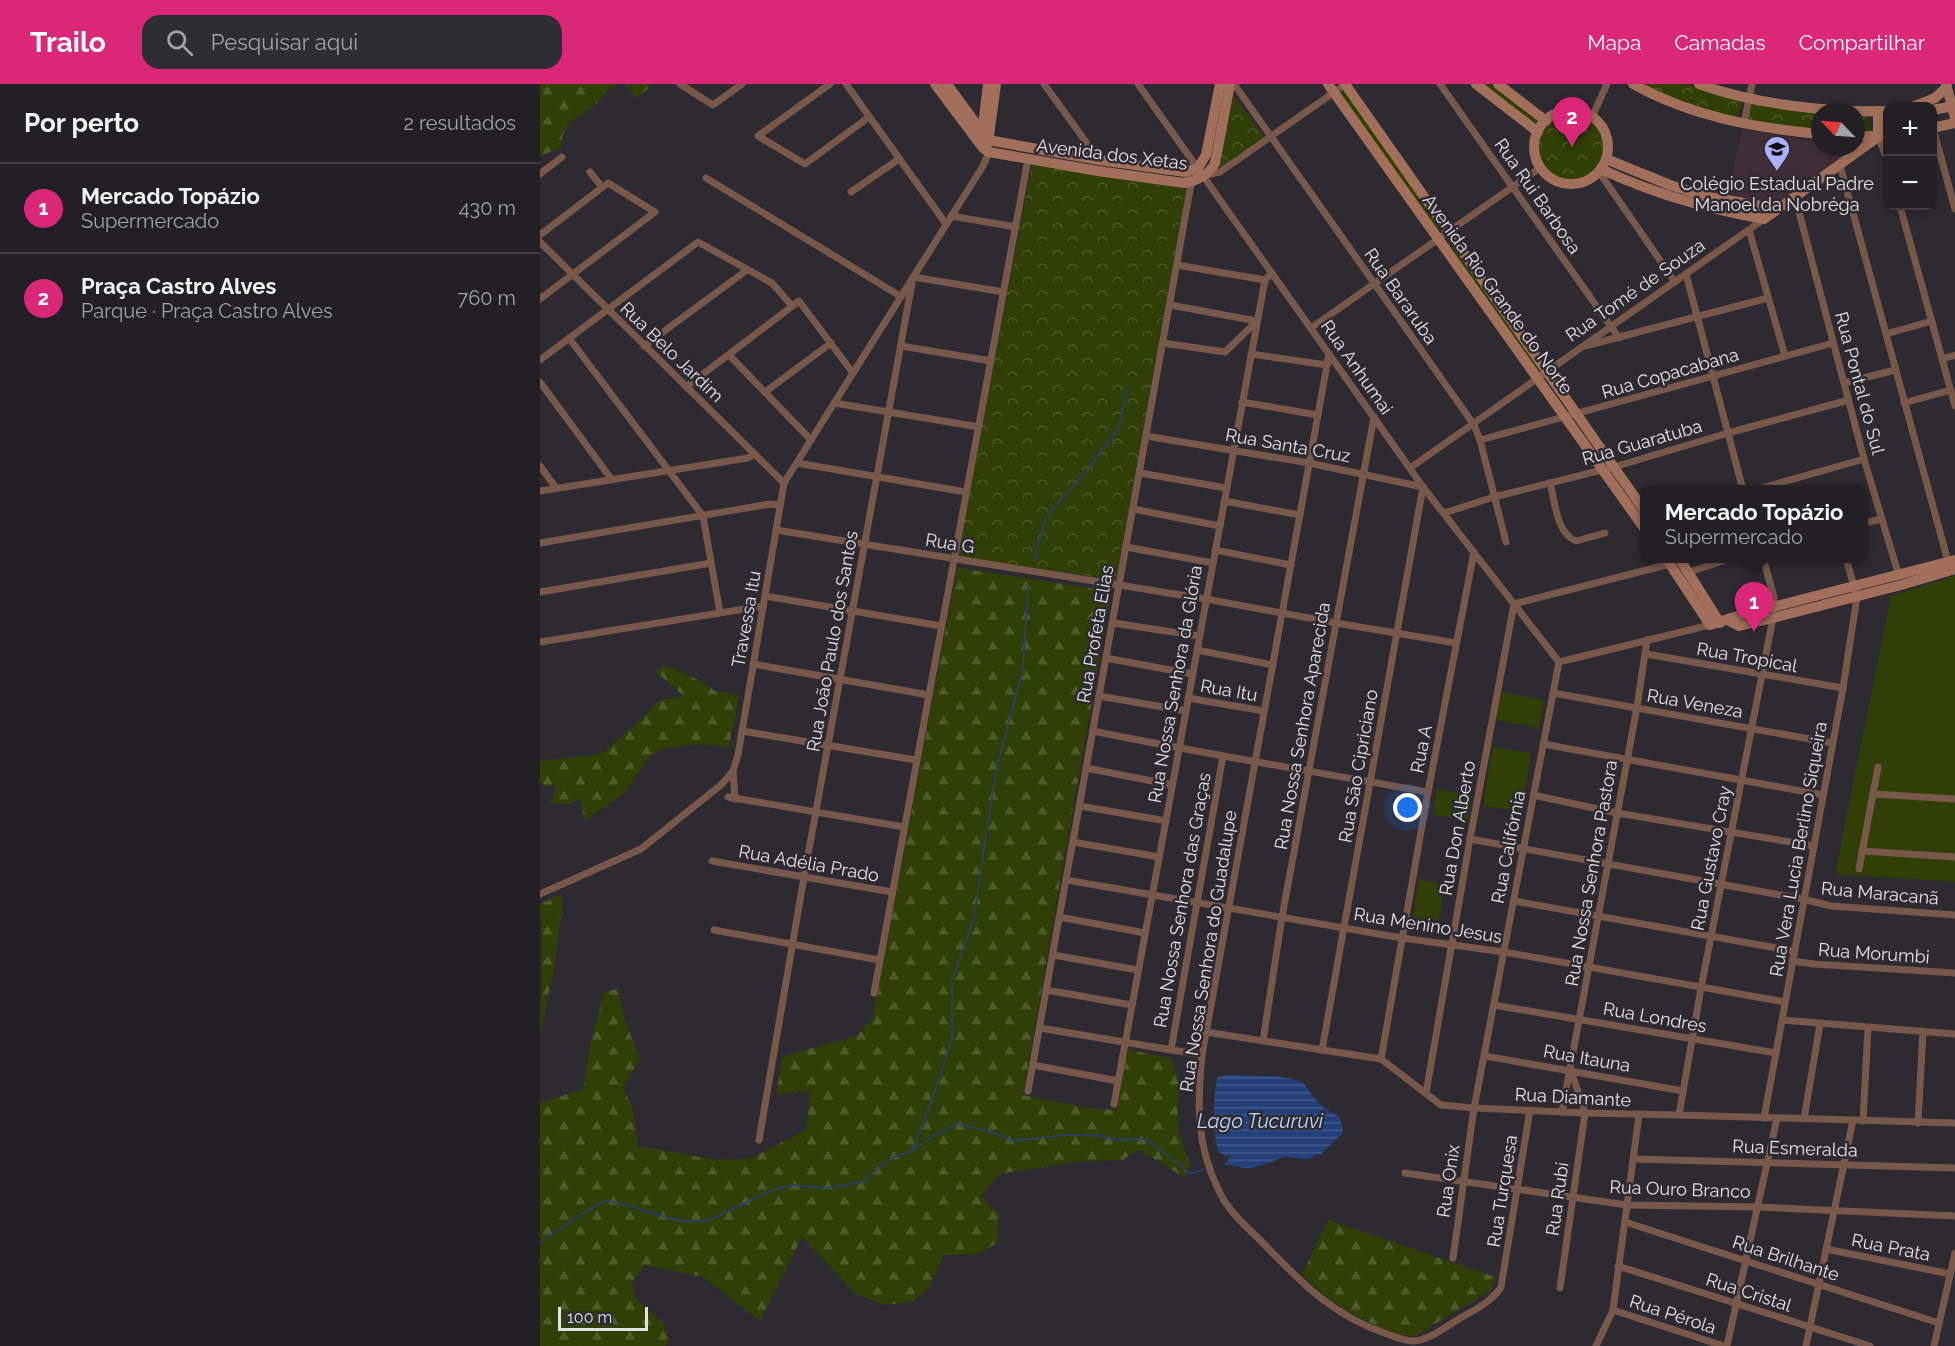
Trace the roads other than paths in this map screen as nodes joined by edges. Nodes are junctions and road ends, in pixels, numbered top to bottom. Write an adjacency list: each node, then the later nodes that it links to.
1 (680, 84): 2 (street)
2 (742, 84)
3 (830, 84): 29 (street)
4 (846, 84): 29 (street)
5 (935, 84): 43 (street)
6 (947, 84): 32 (street)
7 (988, 84): 28 (street)
8 (996, 84): 43 (street)
9 (1044, 84): 47 (street)
10 (1138, 84): 53 (street, Rua Anhumai)
11 (1220, 84): 53 (street, Avenida dos Xetas)
12 (1232, 84): 39 (street, Rua Bararuba); 53 (street, Avenida dos Xetas)
13 (1346, 84): 22 (street); 68 (street, Avenida Rio Grande do Norte)
14 (1440, 84): 57 (street, Rua Rui Barbosa)
15 (1476, 84): 37 (street)
16 (1498, 84): 33 (street)
17 (1607, 84): 30 (street)
18 (1632, 84): 34 (street)
19 (1699, 84): 23 (street)
20 (1752, 84): 23 (street)
21 (1947, 86): 24 (street); 25 (street)
22 (1331, 88): 39 (street); 70 (street, Avenida Rio Grande do Norte)
23 (1749, 99): 27 (street); 34 (street)
24 (1925, 102)
25 (1954, 106): 26 (street); 31 (street)
26 (1937, 109)
27 (1883, 111)
28 (983, 114): 32 (street); 43 (street)
29 (869, 117): 45 (street)
30 (1592, 117): 33 (street); 49 (street)
31 (1955, 118)
32 (972, 121): 43 (street)
33 (1546, 121): 37 (street)
34 (1744, 123): 38 (street)
35 (1955, 123): 36 (street)
36 (1937, 127)
37 (1538, 132): 50 (street)
38 (1811, 133)
39 (1270, 136): 53 (street); 80 (street, Rua Bararuba)
40 (1865, 136): 41 (street)
41 (1883, 137): 48 (street, Rua Tomé de Souza)
42 (1937, 140): 56 (street)
43 (985, 143): 46 (street, Avenida dos Xetas); 47 (street, Avenida dos Xetas); 63 (street, Rua João Paulo dos Santos)
44 (562, 157): 52 (street)
45 (899, 159): 58 (street); 65 (street)
46 (1028, 159): 47 (street, Avenida dos Xetas); 66 (street)
47 (1099, 165): 53 (street, Avenida dos Xetas)
48 (1840, 165): 59 (street, Rua Tomé de Souza); 93 (street)
49 (1602, 166): 50 (street); 60 (street); 64 (street); 79 (street)
50 (1541, 167): 57 (street)
51 (590, 172): 55 (street)
52 (540, 174)
53 (1197, 174): 72 (street, Rua Profeta Elias); 74 (street, Rua Anhumai)
54 (706, 178): 82 (street)
55 (605, 185): 69 (street); 76 (street)
56 (1952, 186): 61 (street)
57 (1513, 187): 68 (street); 91 (street, Rua Rui Barbosa)
58 (851, 192)
59 (1795, 197): 60 (street, Rua Tomé de Souza); 98 (street, Rua Pontal do Sul)
60 (1778, 209): 64 (street, Rua Tomé de Souza)
61 (1955, 209)
62 (1901, 210): 90 (street)
63 (951, 216): 65 (street, Rua João Paulo dos Santos); 66 (street)
64 (1764, 219): 67 (street, Rua Tomé de Souza)
65 (946, 224): 77 (street, Rua João Paulo dos Santos)
66 (1016, 227): 81 (street)
67 (1749, 230): 75 (street, Rua Tomé de Souza); 83 (street)
68 (1450, 232): 70 (street); 113 (street, Avenida Rio Grande do Norte)
69 (540, 235)
70 (1438, 240): 80 (street); 115 (street, Avenida Rio Grande do Norte)
71 (540, 242): 76 (street, Rua Belo Jardim)
72 (1177, 264): 78 (street); 85 (street, Rua Profeta Elias)
73 (747, 270): 86 (street); 87 (street); 99 (street)
74 (1272, 273): 78 (street); 92 (street, Rua Anhumai)
75 (1686, 274): 79 (street, Rua Tomé de Souza); 88 (street)
76 (573, 275): 84 (street); 87 (street, Rua Belo Jardim)
77 (913, 277): 81 (street); 82 (street, Travessa Itu); 100 (street, Rua João Paulo dos Santos)
78 (1265, 280): 89 (street, Rua Nossa Senhora da Glória)
79 (1675, 282): 91 (street, Rua Tomé de Souza)
80 (1374, 284): 92 (street); 130 (street, Rua Bararuba)
81 (1004, 292): 109 (street)
82 (900, 296): 112 (street, Travessa Itu)
83 (1768, 298): 88 (street); 106 (street)
84 (540, 299)
85 (1170, 305): 89 (street); 97 (street, Rua Profeta Elias)
86 (792, 306): 96 (street); 104 (street)
87 (607, 310): 94 (street); 99 (street, Rua Belo Jardim)
88 (1697, 318): 95 (street); 114 (street)
89 (1257, 321): 97 (street); 102 (street, Rua Nossa Senhora da Glória)
90 (1932, 321): 93 (street); 107 (street)
91 (1610, 327): 95 (street, Rua Rui Barbosa); 101 (street, Rua Tomé de Souza)
92 (1311, 328): 103 (street, Rua Anhumai)
93 (1886, 334): 111 (street)
94 (569, 338): 108 (street); 144 (street)
95 (1618, 338): 101 (street)
96 (831, 343): 112 (street); 120 (street)
97 (1163, 343): 133 (street, Rua Profeta Elias)
98 (1833, 344): 106 (street, Rua Copacabana); 117 (street, Rua Pontal do Sul)
99 (644, 346): 118 (street, Rua Belo Jardim)
100 (901, 346): 109 (street); 126 (street, Rua João Paulo dos Santos)
101 (1581, 348): 113 (street, Rua Tomé de Souza)
102 (1251, 354): 110 (street); 122 (street, Rua Nossa Senhora da Glória)
103 (1329, 354): 110 (street, Rua Nossa Senhora do Guadalupe); 129 (street, Rua Anhumai)
104 (729, 355): 118 (street); 120 (street)
105 (1955, 355): 107 (street)
106 (1785, 356): 114 (street, Rua Copacabana)
107 (1942, 358): 119 (street)
108 (540, 360)
109 (991, 361): 131 (street)
110 (1327, 365): 127 (street, Rua Nossa Senhora do Guadalupe)
111 (1895, 370): 117 (street); 124 (street)
112 (853, 373): 123 (street, Travessa Itu)
113 (1548, 373): 115 (street, Rua Tomé de Souza); 128 (street, Avenida Rio Grande do Norte)
114 (1713, 376): 128 (street, Rua Copacabana); 132 (street)
115 (1538, 380): 128 (street, Avenida Rio Grande do Norte); 130 (street, Rua Tomé de Souza)
116 (540, 382): 148 (street)
117 (1844, 383): 121 (street, Rua Pontal do Sul)
118 (686, 387): 137 (street, Rua Belo Jardim)
119 (1951, 390): 124 (street); 125 (street)
120 (765, 392): 135 (street)
121 (1849, 400): 132 (street, Rua Guaratuba); 138 (street, Rua Pontal do Sul)
122 (1242, 402): 127 (street); 136 (street, Rua Nossa Senhora da Glória)
123 (834, 403): 126 (street); 135 (street, Travessa Itu)
124 (1904, 403): 187 (street)
125 (1955, 406)
126 (889, 411): 131 (street); 147 (street, Rua João Paulo dos Santos)
127 (1318, 415): 140 (street, Rua Nossa Senhora do Guadalupe)
128 (1572, 416): 134 (street, Rua Copacabana); 143 (street, Avenida Rio Grande do Norte)
129 (1374, 417): 142 (street, Rua Anhumai); 146 (street, Rua Nossa Senhora Aparecida)
130 (1474, 425): 134 (street, Rua Bararuba); 142 (street, Rua Tomé de Souza)
131 (979, 427): 157 (street)
132 (1728, 433): 143 (street, Rua Guaratuba); 151 (street)
133 (1146, 436): 136 (street, Rua Santa Cruz); 145 (street, Rua Profeta Elias)
134 (1480, 440): 158 (street, Rua Bararuba)
135 (811, 441): 139 (street, Travessa Itu)
136 (1233, 451): 140 (street, Rua Santa Cruz); 155 (street, Rua Nossa Senhora da Glória)
137 (754, 454): 144 (street); 149 (street, Rua Belo Jardim)
138 (1864, 459): 152 (street); 167 (street, Rua Pontal do Sul)
139 (796, 463): 147 (street); 149 (street, Travessa Itu)
140 (1309, 463): 146 (street, Rua Santa Cruz); 164 (street, Rua Nossa Senhora do Guadalupe)
141 (540, 466): 154 (street)
142 (1410, 468): 153 (street, Rua Anhumai)
143 (1609, 468): 150 (street, Rua Guaratuba); 161 (street, Avenida Rio Grande do Norte); 166 (street, Avenida Rio Grande do Norte)
144 (669, 470): 148 (street); 165 (street)
145 (1140, 473): 155 (street); 162 (street, Rua Profeta Elias)
146 (1364, 474): 153 (street, Rua Santa Cruz); 202 (street, Rua Nossa Senhora Aparecida)
147 (877, 477): 157 (street); 174 (street, Rua João Paulo dos Santos)
148 (612, 480): 154 (street)
149 (784, 483): 160 (street, Travessa Itu)
150 (1550, 483): 158 (street, Rua Guaratuba); 171 (street)
151 (1742, 485)
152 (1770, 485)
153 (1423, 487): 163 (street, Rua Anhumai); 205 (street, Rua São Cipriciano)
154 (556, 488): 156 (street)
155 (1227, 488): 159 (street, Rua Nossa Senhora da Glória)
156 (540, 491)
157 (966, 492): 178 (street)
158 (1494, 497): 163 (street, Rua Guaratuba); 172 (street, Rua Bararuba)
159 (1224, 501): 164 (street); 169 (street, Rua Nossa Senhora da Glória)
160 (780, 505): 165 (street); 170 (street, Travessa Itu)
161 (1640, 505)
162 (1133, 509): 169 (street); 175 (street, Rua Profeta Elias)
163 (1443, 513): 177 (street, Rua Anhumai)
164 (1300, 515): 186 (street, Rua Nossa Senhora do Guadalupe)
165 (703, 516): 173 (street); 179 (street)
166 (1640, 519)
167 (1882, 519): 168 (street); 189 (street, Rua Pontal do Sul)
168 (1868, 522)
169 (1220, 526): 176 (street, Rua Nossa Senhora da Glória)
170 (776, 530): 174 (street, Rua G); 193 (street, Travessa Itu)
171 (1605, 533)
172 (1506, 542)
173 (540, 543)
174 (865, 544): 178 (street, Rua G); 197 (street, Rua João Paulo dos Santos)
175 (1126, 547): 180 (street); 190 (street, Rua Profeta Elias)
176 (1215, 550): 180 (street, Rua Nossa Senhora da Glória); 186 (street)
177 (1474, 552): 195 (street, Rua Anhumai); 209 (street, Rua A)
178 (954, 559): 190 (street, Rua G); 204 (street)
179 (711, 563): 191 (street); 198 (street)
180 (1213, 563): 194 (street, Rua Nossa Senhora da Glória)
181 (1661, 563): 195 (street)
182 (1674, 563): 188 (street)
183 (1717, 563): 188 (street)
184 (1764, 563): 199 (street)
185 (1847, 563): 192 (street)
186 (1291, 565): 200 (street, Rua Nossa Senhora do Guadalupe)
187 (1952, 565): 189 (street)
188 (1683, 574): 203 (street)
189 (1900, 581): 192 (street)
190 (1119, 585): 194 (street, Rua G); 201 (street, Rua Profeta Elias)
191 (540, 592)
192 (1856, 592): 199 (street); 219 (street, Rua Vera Lucia Berlino Siqueira)
193 (765, 597): 196 (street, Travessa Itu); 197 (street)
194 (1206, 599): 200 (street, Rua G); 206 (street, Rua Nossa Senhora da Glória)
195 (1514, 604): 213 (street, Rua Anhumai); 256 (street, Rua Don Alberto)
196 (763, 606): 198 (street); 214 (street, Travessa Itu)
197 (852, 612): 204 (street); 218 (street, Rua João Paulo dos Santos)
198 (720, 613): 208 (street)
199 (1773, 613): 203 (street); 217 (street, Rua Gustavo Cray)
200 (1282, 614): 202 (street, Rua G); 215 (street, Rua Nossa Senhora do Guadalupe)
201 (1113, 623): 206 (street); 212 (street, Rua Profeta Elias)
202 (1336, 623): 205 (street, Rua G); 241 (street, Rua Nossa Senhora Aparecida)
203 (1719, 623): 207 (street)
204 (941, 626): 221 (street)
205 (1397, 634): 209 (street, Rua G); 243 (street, Rua São Cipriciano)
206 (1199, 636): 210 (street, Rua Nossa Senhora da Glória)
207 (1647, 640): 211 (street, Rua Nossa Senhora Pastora); 213 (street)
208 (540, 642)
209 (1456, 643): 245 (street, Rua A)
210 (1197, 650): 215 (street); 216 (street, Rua Nossa Senhora da Glória)
211 (1646, 654): 217 (street, Rua Tropical); 224 (street, Rua Nossa Senhora Pastora)
212 (1106, 658): 216 (street); 222 (street, Rua Profeta Elias)
213 (1559, 662): 220 (street, Rua Califórnia)
214 (753, 664): 218 (street); 228 (street, Travessa Itu)
215 (1273, 665): 226 (street, Rua Nossa Senhora do Guadalupe)
216 (1192, 674): 223 (street, Rua Nossa Senhora da Glória)
217 (1761, 675): 219 (street, Rua Tropical); 227 (street, Rua Gustavo Cray)
218 (840, 679): 221 (street); 232 (street, Rua João Paulo dos Santos)
219 (1843, 688): 230 (street, Rua Vera Lucia Berlino Siqueira)
220 (1553, 693): 224 (street, Rua Veneza); 231 (street, Rua Califórnia)
221 (928, 695): 235 (street)
222 (1100, 696): 225 (street); 229 (street, Rua Profeta Elias)
223 (1188, 698): 225 (street, Rua Nossa Senhora da Glória); 226 (street, Rua Itu)
224 (1637, 707): 227 (street, Rua Veneza); 237 (street, Rua Nossa Senhora Pastora)
225 (1186, 711): 233 (street, Rua Nossa Senhora da Glória)
226 (1264, 711): 236 (street, Rua Nossa Senhora do Guadalupe)
227 (1751, 728): 230 (street, Rua Veneza); 242 (street, Rua Gustavo Cray)
228 (742, 731): 232 (street); 240 (street, Travessa Itu)
229 (1093, 731): 233 (street); 239 (street, Rua Profeta Elias)
230 (1832, 742): 248 (street, Rua Vera Lucia Berlino Siqueira)
231 (1543, 744): 237 (street); 247 (street, Rua Califórnia)
232 (828, 746): 235 (street); 251 (street, Rua João Paulo dos Santos)
233 (1179, 748): 234 (street); 244 (street, Rua Nossa Senhora da Glória)
234 (1223, 756): 236 (street); 274 (street, Rua Nossa Senhora das Graças)
235 (916, 760): 254 (street)
236 (1256, 760): 241 (street); 275 (street, Rua Nossa Senhora do Guadalupe)
237 (1627, 760): 242 (street); 252 (street, Rua Nossa Senhora Pastora)
238 (1878, 767): 246 (street)
239 (1086, 768): 244 (street); 250 (street, Rua Profeta Elias)
240 (733, 771): 251 (street); 270 (street)
241 (1309, 771): 243 (street); 279 (street, Rua Nossa Senhora Aparecida)
242 (1741, 780): 248 (street); 255 (street, Rua Gustavo Cray)
243 (1370, 782): 245 (street); 280 (street, Rua São Cipriciano)
244 (1172, 785): 253 (street, Rua Nossa Senhora da Glória)
245 (1428, 792): 284 (street, Rua A)
246 (1873, 794): 249 (street); 260 (street)
247 (1533, 795): 252 (street); 259 (street, Rua Califórnia)
248 (1823, 795): 258 (street, Rua Vera Lucia Berlino Siqueira)
249 (1955, 799)
250 (1080, 806): 253 (street); 257 (street, Rua Profeta Elias)
251 (816, 813): 254 (street); 266 (street, Rua João Paulo dos Santos)
252 (1617, 813): 255 (street); 264 (street, Rua Nossa Senhora Pastora)
253 (1166, 821): 261 (street, Rua Nossa Senhora da Glória)
254 (904, 827): 269 (street)
255 (1732, 833): 258 (street); 268 (street, Rua Gustavo Cray)
256 (1470, 839): 259 (street, Rua Maracanã); 286 (street, Rua Don Alberto)
257 (1073, 842): 261 (street); 267 (street, Rua Profeta Elias)
258 (1814, 846): 272 (street, Rua Vera Lucia Berlino Siqueira)
259 (1523, 848): 264 (street, Rua Maracanã); 273 (street, Rua Califórnia)
260 (1863, 852): 262 (street); 265 (street)
261 (1159, 857): 271 (street, Rua Nossa Senhora da Glória)
262 (1955, 857)
263 (712, 861): 266 (street, Rua Adélia Prado)
264 (1607, 863): 268 (street, Rua Maracanã); 276 (street, Rua Nossa Senhora Pastora)
265 (1859, 869)
266 (804, 877): 269 (street, Rua Adélia Prado); 285 (street, Rua João Paulo dos Santos)
267 (1066, 880): 271 (street, Rua Menino Jesus); 278 (street, Rua Profeta Elias)
268 (1722, 885): 272 (street, Rua Maracanã); 283 (street, Rua Gustavo Cray)
269 (892, 892): 290 (street)
270 (540, 894)
271 (1152, 895): 274 (street, Rua Menino Jesus); 282 (street, Rua Nossa Senhora da Glória)
272 (1803, 899): 277 (street, Rua Maracanã); 287 (street, Rua Vera Lucia Berlino Siqueira)
273 (1514, 901): 276 (street); 288 (street, Rua Califórnia)
274 (1198, 903): 275 (street, Rua Menino Jesus); 312 (street, Rua Nossa Senhora das Graças)
275 (1229, 908): 279 (street, Rua Menino Jesus); 307 (street, Rua Nossa Senhora do Guadalupe)
276 (1598, 914): 283 (street); 292 (street, Rua Nossa Senhora Pastora)
277 (1955, 915)
278 (1059, 917): 282 (street); 289 (street, Rua Profeta Elias)
279 (1282, 917): 280 (street, Rua Menino Jesus); 310 (street, Rua Nossa Senhora Aparecida)
280 (1344, 928): 284 (street, Rua Menino Jesus); 313 (street, Rua São Cipriciano)
281 (714, 930): 285 (street)
282 (1145, 933): 293 (street, Rua Nossa Senhora da Glória)
283 (1711, 936): 287 (street); 295 (street, Rua Gustavo Cray)
284 (1402, 938): 286 (street, Rua Menino Jesus); 317 (street, Rua A)
285 (792, 945): 290 (street); 338 (street, Rua João Paulo dos Santos)
286 (1451, 945): 288 (street, Rua Menino Jesus); 323 (street, Rua Don Alberto)
287 (1793, 951): 291 (street, Rua Vera Lucia Berlino Siqueira)
288 (1504, 952): 292 (street, Rua Menino Jesus); 300 (street, Rua Califórnia)
289 (1053, 955): 293 (street); 296 (street, Rua Profeta Elias)
290 (879, 960): 297 (street)
291 (1792, 961): 294 (street, Rua Morumbi); 298 (street, Rua Vera Lucia Berlino Siqueira)
292 (1589, 967): 295 (street, Rua Menino Jesus); 301 (street, Rua Nossa Senhora Pastora)
293 (1138, 970): 299 (street, Rua Nossa Senhora da Glória)
294 (1955, 973)
295 (1701, 987): 298 (street, Rua Menino Jesus); 309 (street, Rua Gustavo Cray)
296 (1046, 990): 299 (street); 304 (street, Rua Profeta Elias)
297 (874, 993)
298 (1785, 1002): 302 (street, Rua Vera Lucia Berlino Siqueira)
299 (1132, 1005): 311 (street, Rua Nossa Senhora da Glória)
300 (1494, 1005): 301 (street, Rua Londres); 316 (street, Rua Califórnia)
301 (1579, 1019): 309 (street, Rua Londres); 319 (street, Rua Nossa Senhora Pastora)
302 (1782, 1020): 303 (street); 314 (street, Rua Vera Lucia Berlino Siqueira)
303 (1820, 1024): 305 (street); 333 (street)
304 (1040, 1028): 311 (street); 318 (street, Rua Profeta Elias)
305 (1868, 1028): 306 (street); 335 (street)
306 (1923, 1031): 308 (street); 336 (street)
307 (1206, 1032): 310 (street, Rua Diamante); 315 (street, Rua Nossa Senhora do Guadalupe)
308 (1955, 1034)
309 (1692, 1040): 314 (street, Rua Londres); 321 (street, Rua Gustavo Cray)
310 (1263, 1041): 313 (street, Rua Diamante)
311 (1125, 1042): 312 (street); 320 (street, Rua Nossa Senhora da Glória)
312 (1171, 1050): 315 (street)
313 (1322, 1050): 317 (street, Rua Diamante)
314 (1776, 1053): 331 (street, Rua Vera Lucia Berlino Siqueira)
315 (1202, 1055): 358 (street, Rua Nossa Senhora do Guadalupe)
316 (1485, 1056): 319 (street, Rua Itauna); 325 (street, Rua Califórnia)
317 (1381, 1059): 323 (street, Rua Diamante)
318 (1033, 1065): 320 (street); 322 (street, Rua Profeta Elias)
319 (1571, 1070): 321 (street, Rua Itauna); 327 (street, Rua Nossa Senhora Pastora); 328 (street)
320 (1118, 1080): 324 (street, Rua Nossa Senhora da Glória)
321 (1683, 1091): 330 (street, Rua Gustavo Cray)
322 (1028, 1092)
323 (1426, 1093): 325 (street, Rua Diamante)
324 (1114, 1104)
325 (1474, 1108): 326 (street, Rua Diamante); 344 (street, Rua Onix)
326 (1530, 1110): 327 (street, Rua Diamante); 345 (street, Rua Turquesa)
327 (1562, 1112): 328 (street, Rua Diamante)
328 (1585, 1113): 329 (street, Rua Diamante); 346 (street, Rua Rubi)
329 (1640, 1115): 330 (street, Rua Diamante); 339 (street)
330 (1679, 1115): 331 (street, Rua Diamante)
331 (1764, 1118): 332 (street, Rua Diamante)
332 (1777, 1118): 333 (street, Rua Diamante); 340 (street)
333 (1804, 1119): 334 (street, Rua Diamante)
334 (1853, 1120): 335 (street, Rua Diamante); 341 (street)
335 (1863, 1121): 336 (street, Rua Diamante)
336 (1918, 1123): 337 (street, Rua Diamante)
337 (1955, 1123)
338 (759, 1140)
339 (1634, 1159): 340 (street, Rua Esmeralda); 347 (street)
340 (1768, 1162): 341 (street, Rua Esmeralda); 348 (street)
341 (1845, 1165): 342 (street, Rua Esmeralda); 349 (street)
342 (1955, 1168)
343 (1405, 1173): 344 (street, Rua Ouro Branco)
344 (1463, 1181): 345 (street, Rua Ouro Branco); 354 (street, Rua Onix)
345 (1517, 1189): 346 (street, Rua Ouro Branco); 358 (street, Rua Turquesa)
346 (1572, 1197): 347 (street, Rua Ouro Branco); 360 (street, Rua Rubi)
347 (1627, 1205): 348 (street, Rua Ouro Branco); 351 (street)
348 (1758, 1207): 349 (street, Rua Ouro Branco); 355 (street)
349 (1835, 1210): 350 (street, Rua Ouro Branco); 352 (street)
350 (1955, 1216)
351 (1625, 1222): 355 (street, Rua Brilhante); 356 (street)
352 (1826, 1249): 357 (street, Rua Prata); 359 (street)
353 (1955, 1253): 357 (street)
354 (1453, 1258)
355 (1746, 1260): 359 (street, Rua Brilhante); 361 (street)
356 (1618, 1266): 361 (street, Rua Cristal); 362 (street)
357 (1950, 1274): 363 (street)
358 (1504, 1278)
359 (1819, 1285): 363 (street, Rua Brilhante); 364 (street)
360 (1560, 1288)
361 (1737, 1303): 364 (street, Rua Cristal); 366 (street)
362 (1612, 1310): 365 (street); 366 (street, Rua Pérola)
363 (1939, 1323): 369 (street)
364 (1810, 1327): 367 (street); 368 (street, Rua Cristal)
365 (1596, 1346)
366 (1726, 1346)
367 (1806, 1346)
368 (1870, 1346)
369 (1934, 1346)

